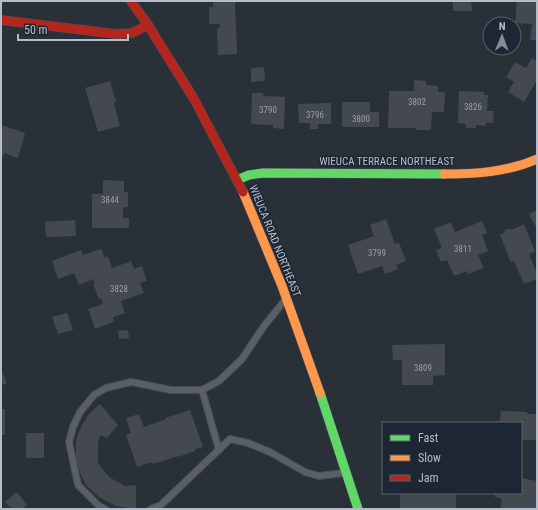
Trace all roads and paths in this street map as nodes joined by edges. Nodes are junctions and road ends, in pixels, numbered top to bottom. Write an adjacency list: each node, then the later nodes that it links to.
1 (131, 1): 3 (street, WIEUCA ROAD NORTHEAST)
2 (1, 20): 3 (street)
3 (148, 25): 5 (street, WIEUCA ROAD NORTHEAST)
4 (537, 159): 5 (street, WIEUCA TERRACE NORTHEAST)
5 (237, 180): 6 (street, WIEUCA ROAD NORTHEAST)
6 (286, 299): 7 (lane); 9 (street, WIEUCA ROAD NORTHEAST)
7 (202, 390): 8 (lane); 10 (lane)
8 (219, 450): 9 (lane); 11 (lane)
9 (345, 473): 12 (street, WIEUCA ROAD NORTHEAST)
10 (105, 509)
11 (151, 509)
12 (358, 509)

